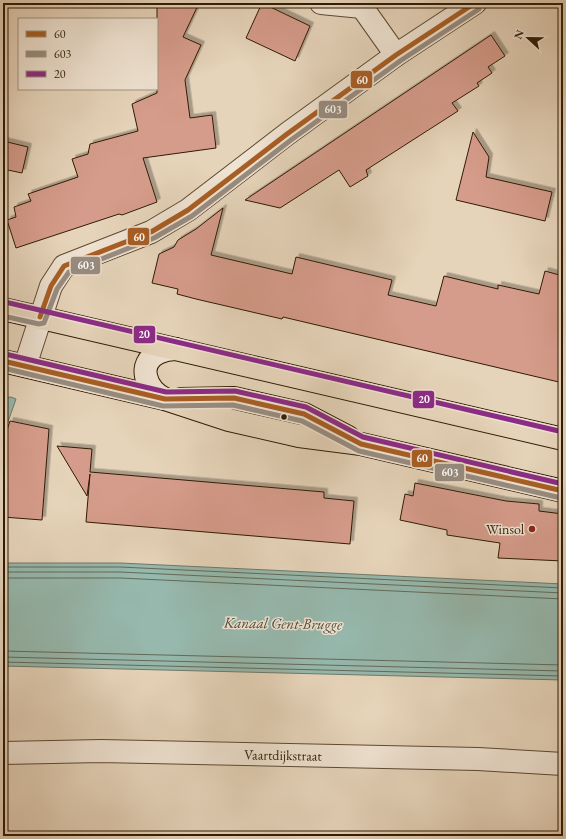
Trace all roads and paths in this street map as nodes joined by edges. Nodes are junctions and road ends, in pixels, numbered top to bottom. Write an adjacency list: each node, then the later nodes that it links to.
1 (320, 3): 3 (street)
2 (475, 3): 4 (street)
3 (362, 5): 4 (street)
4 (396, 55): 6 (street)
5 (3, 308): 6 (main road)
6 (40, 317): 7 (main road); 9 (street)
7 (176, 349): 10 (street); 11 (main road)
8 (3, 361): 9 (main road)
9 (25, 366): 10 (main road)
10 (165, 399): 12 (main road)
11 (563, 439)
12 (563, 491)
13 (3, 753): 14 (street, Vaartdijkstraat)
14 (563, 764)

